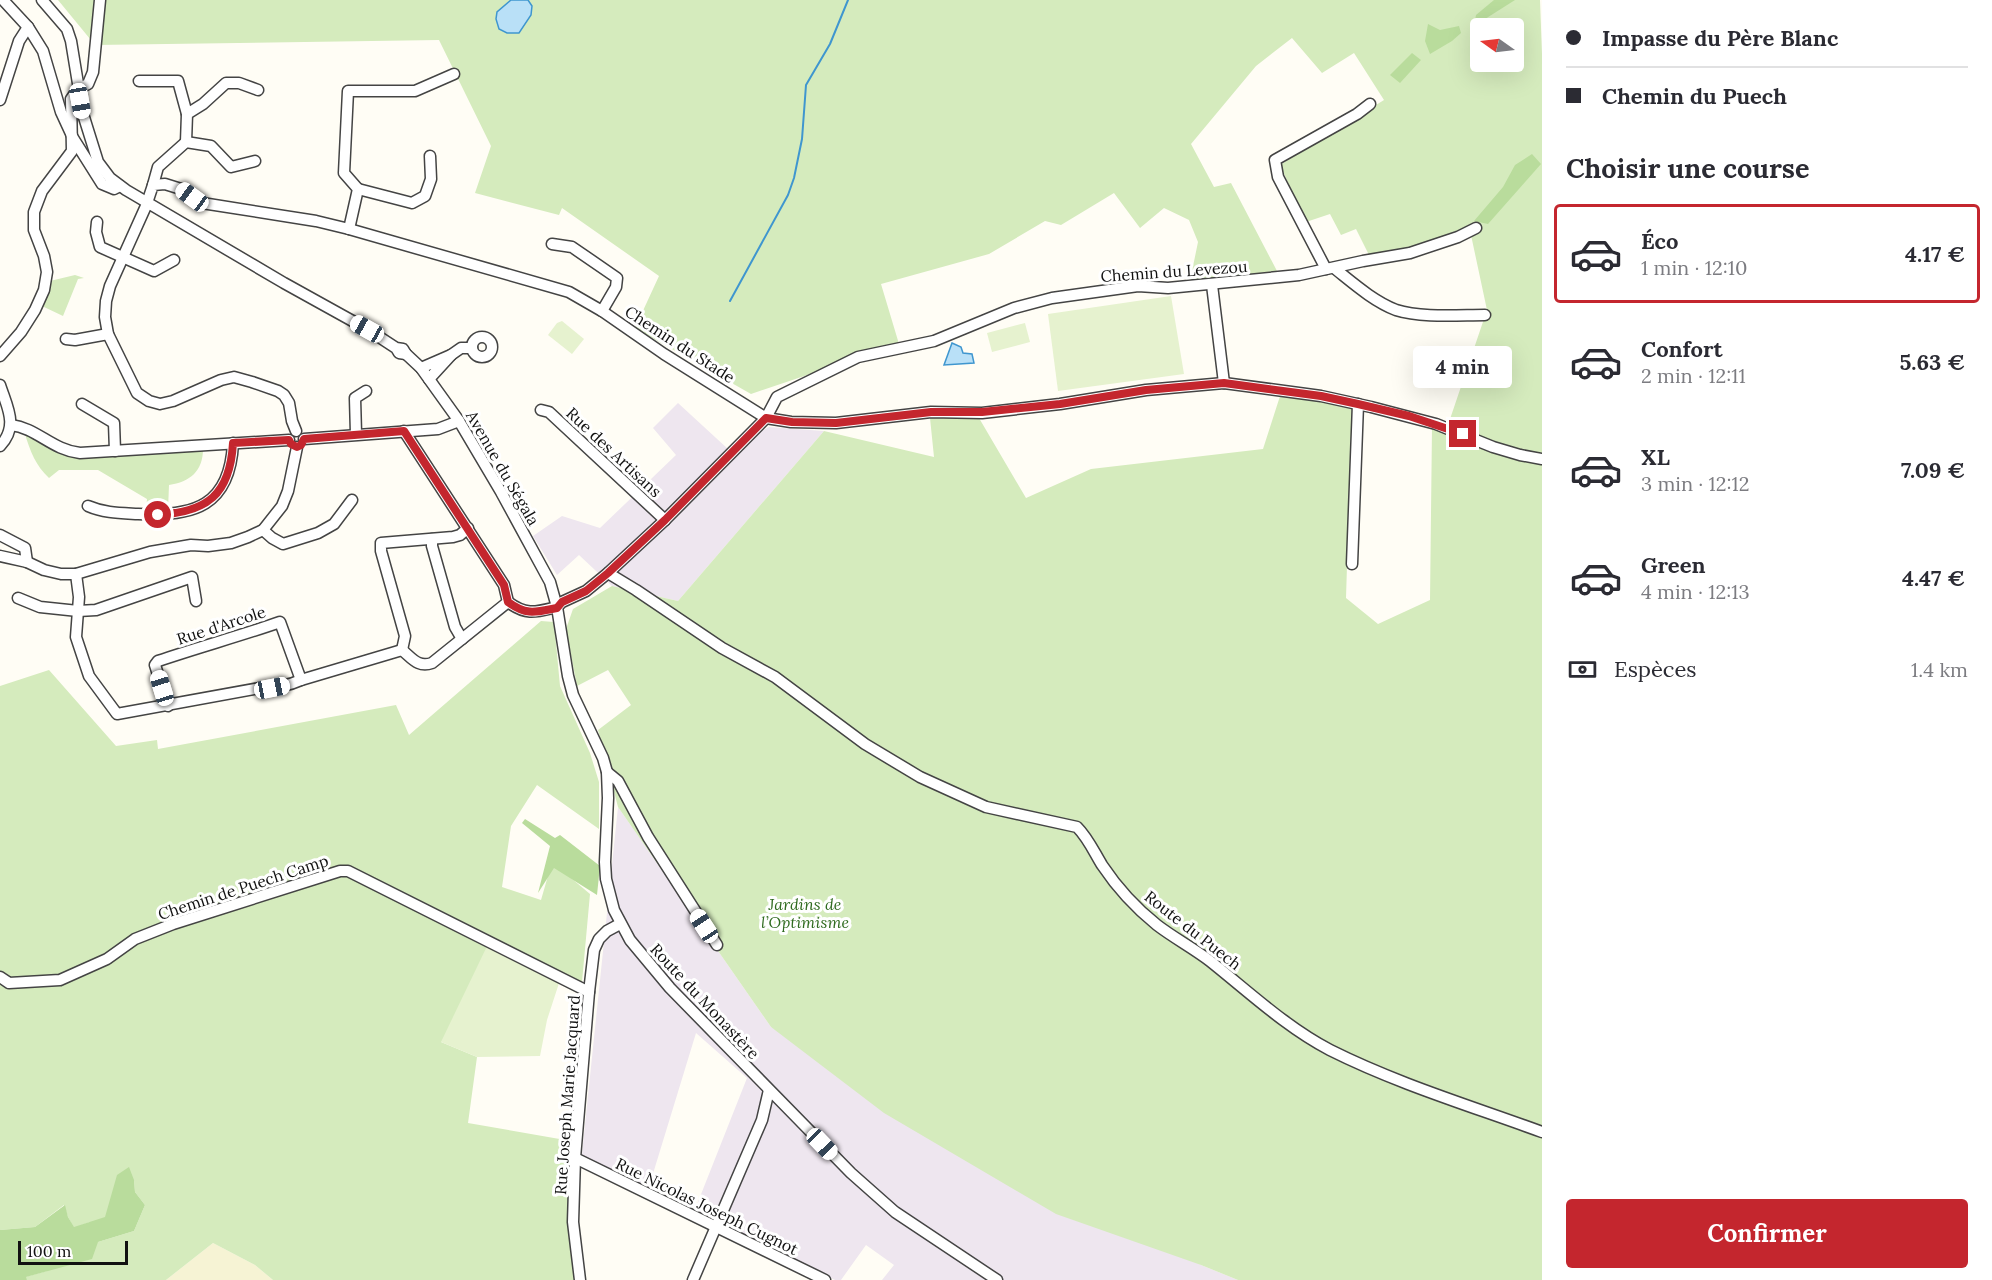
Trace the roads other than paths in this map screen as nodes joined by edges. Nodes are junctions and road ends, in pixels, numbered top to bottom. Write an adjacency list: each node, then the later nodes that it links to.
1 (3, 0): 4 (street)
2 (42, 0): 7 (street)
3 (100, 0): 7 (street)
4 (28, 27): 9 (street); 12 (street)
5 (454, 75): 18 (street)
6 (139, 81): 11 (street)
7 (78, 89): 12 (street); 17 (street)
8 (258, 90): 11 (street)
9 (0, 100)
10 (1370, 104): 26 (street)
11 (187, 114): 13 (street)
12 (73, 138): 17 (street); 34 (street)
13 (186, 142): 15 (street); 16 (street)
14 (430, 156): 18 (street)
15 (255, 161)
16 (153, 185): 19 (street); 22 (street, Chemin du Stade)
17 (120, 186): 19 (street)
18 (358, 189): 22 (street)
19 (147, 203): 24 (street); 35 (street, Avenue du Ségala)
20 (97, 222): 24 (street)
21 (1476, 228): 26 (street, Chemin du Levezou)
22 (349, 229): 28 (street, Chemin du Stade)
23 (552, 244): 28 (street)
24 (123, 257): 25 (street); 30 (street)
25 (174, 260)
26 (1330, 269): 27 (street, Chemin du Levezou); 29 (street)
27 (1212, 285): 37 (street); 43 (street, Chemin du Levezou)
28 (602, 311): 43 (street, Chemin du Stade)
29 (1485, 315)
30 (108, 334): 31 (street); 48 (street)
31 (66, 339)
32 (472, 348): 33 (street)
33 (451, 355): 35 (street); 36 (street)
34 (0, 356)
35 (421, 368): 36 (street, Avenue du Ségala)
36 (429, 379): 44 (street, Avenue du Ségala)
37 (1224, 383): 41 (street, Chemin du Stade); 43 (street, Chemin du Stade)
38 (0, 384): 45 (street)
39 (366, 391): 47 (street)
40 (82, 404): 51 (street)
41 (1358, 404): 52 (street, Chemin du Stade); 62 (street)
42 (541, 410): 55 (street, Rue des Artisans)
43 (766, 418): 55 (street)
44 (459, 421): 46 (street); 68 (street, Avenue du Ségala)
45 (11, 425): 50 (street); 51 (street)
46 (404, 431): 47 (street); 56 (street)
47 (356, 434): 48 (street)
48 (296, 439): 49 (street); 57 (street)
49 (233, 443): 51 (street); 54 (street)
50 (0, 446)
51 (116, 451)
52 (1542, 459)
53 (352, 500): 57 (street)
54 (88, 506)
55 (665, 520): 63 (street)
56 (468, 528): 59 (street); 67 (street)
57 (263, 530): 64 (street)
58 (0, 535): 61 (street)
59 (432, 539): 70 (street); 71 (street)
60 (0, 556): 61 (street)
61 (27, 562): 64 (street)
62 (1352, 564)
63 (608, 573): 68 (street); 82 (street, Route du Puech)
64 (76, 574): 69 (street)
65 (18, 598): 69 (street)
66 (196, 601): 69 (street)
67 (508, 602): 68 (street); 70 (street)
68 (557, 608): 74 (street, Route du Monastère)
69 (78, 611): 73 (street)
70 (462, 639): 71 (street)
71 (402, 650): 72 (street)
72 (301, 680): 73 (street); 73 (street, Rue d'Arcole)
73 (168, 705)
74 (607, 772): 75 (street, Route du Monastère); 76 (street)
75 (620, 924): 78 (street, Rue Joseph Marie Jacquard); 79 (street, Route du Monastère)
76 (717, 945)
77 (0, 977): 78 (street, Chemin de Puech Camp)
78 (589, 992): 83 (street, Rue Joseph Marie Jacquard)
79 (769, 1090): 80 (street, Route du Monastère); 81 (street)
80 (783, 1103): 81 (street); 88 (street, Route du Monastère)
81 (762, 1120): 84 (street)
82 (1542, 1132)
83 (575, 1158): 84 (street, Rue Nicolas Joseph Cugnot); 85 (street, Rue Joseph Marie Jacquard)
84 (716, 1228): 86 (street); 87 (street, Rue Nicolas Joseph Cugnot)
85 (580, 1280)
86 (693, 1280)
87 (825, 1280)
88 (997, 1280)

